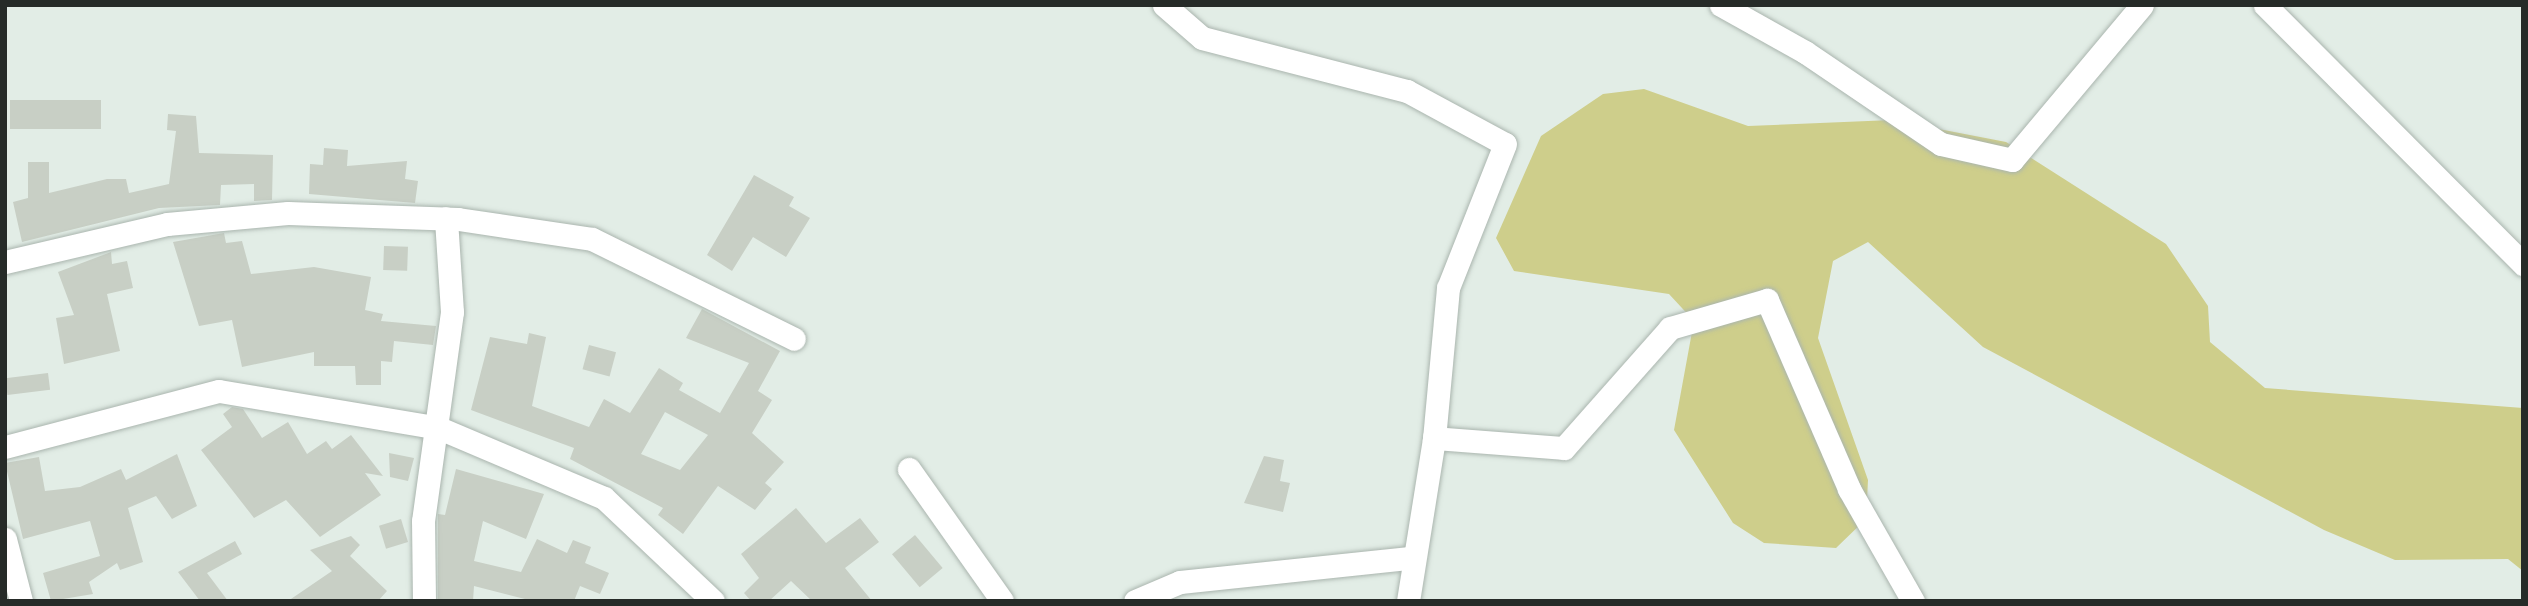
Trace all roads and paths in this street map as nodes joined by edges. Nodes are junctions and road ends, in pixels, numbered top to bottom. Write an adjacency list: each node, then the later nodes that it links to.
1 (1164, 5): 10 (street)
2 (1721, 5): 3 (street)
3 (2142, 5)
4 (2265, 5): 7 (street)
5 (446, 218): 6 (street); 8 (street); 9 (street)
6 (5, 262)
7 (2523, 264)
8 (794, 340)
9 (439, 428): 11 (street); 15 (street); 17 (street)
10 (1434, 438): 14 (street); 21 (street)
11 (5, 447)
12 (909, 469): 18 (street)
13 (5, 539): 16 (street)
14 (1410, 558): 19 (street); 20 (street)
15 (708, 599)
16 (21, 601)
17 (424, 601)
18 (1002, 601)
19 (1135, 601)
20 (1408, 601)
21 (1913, 601)

